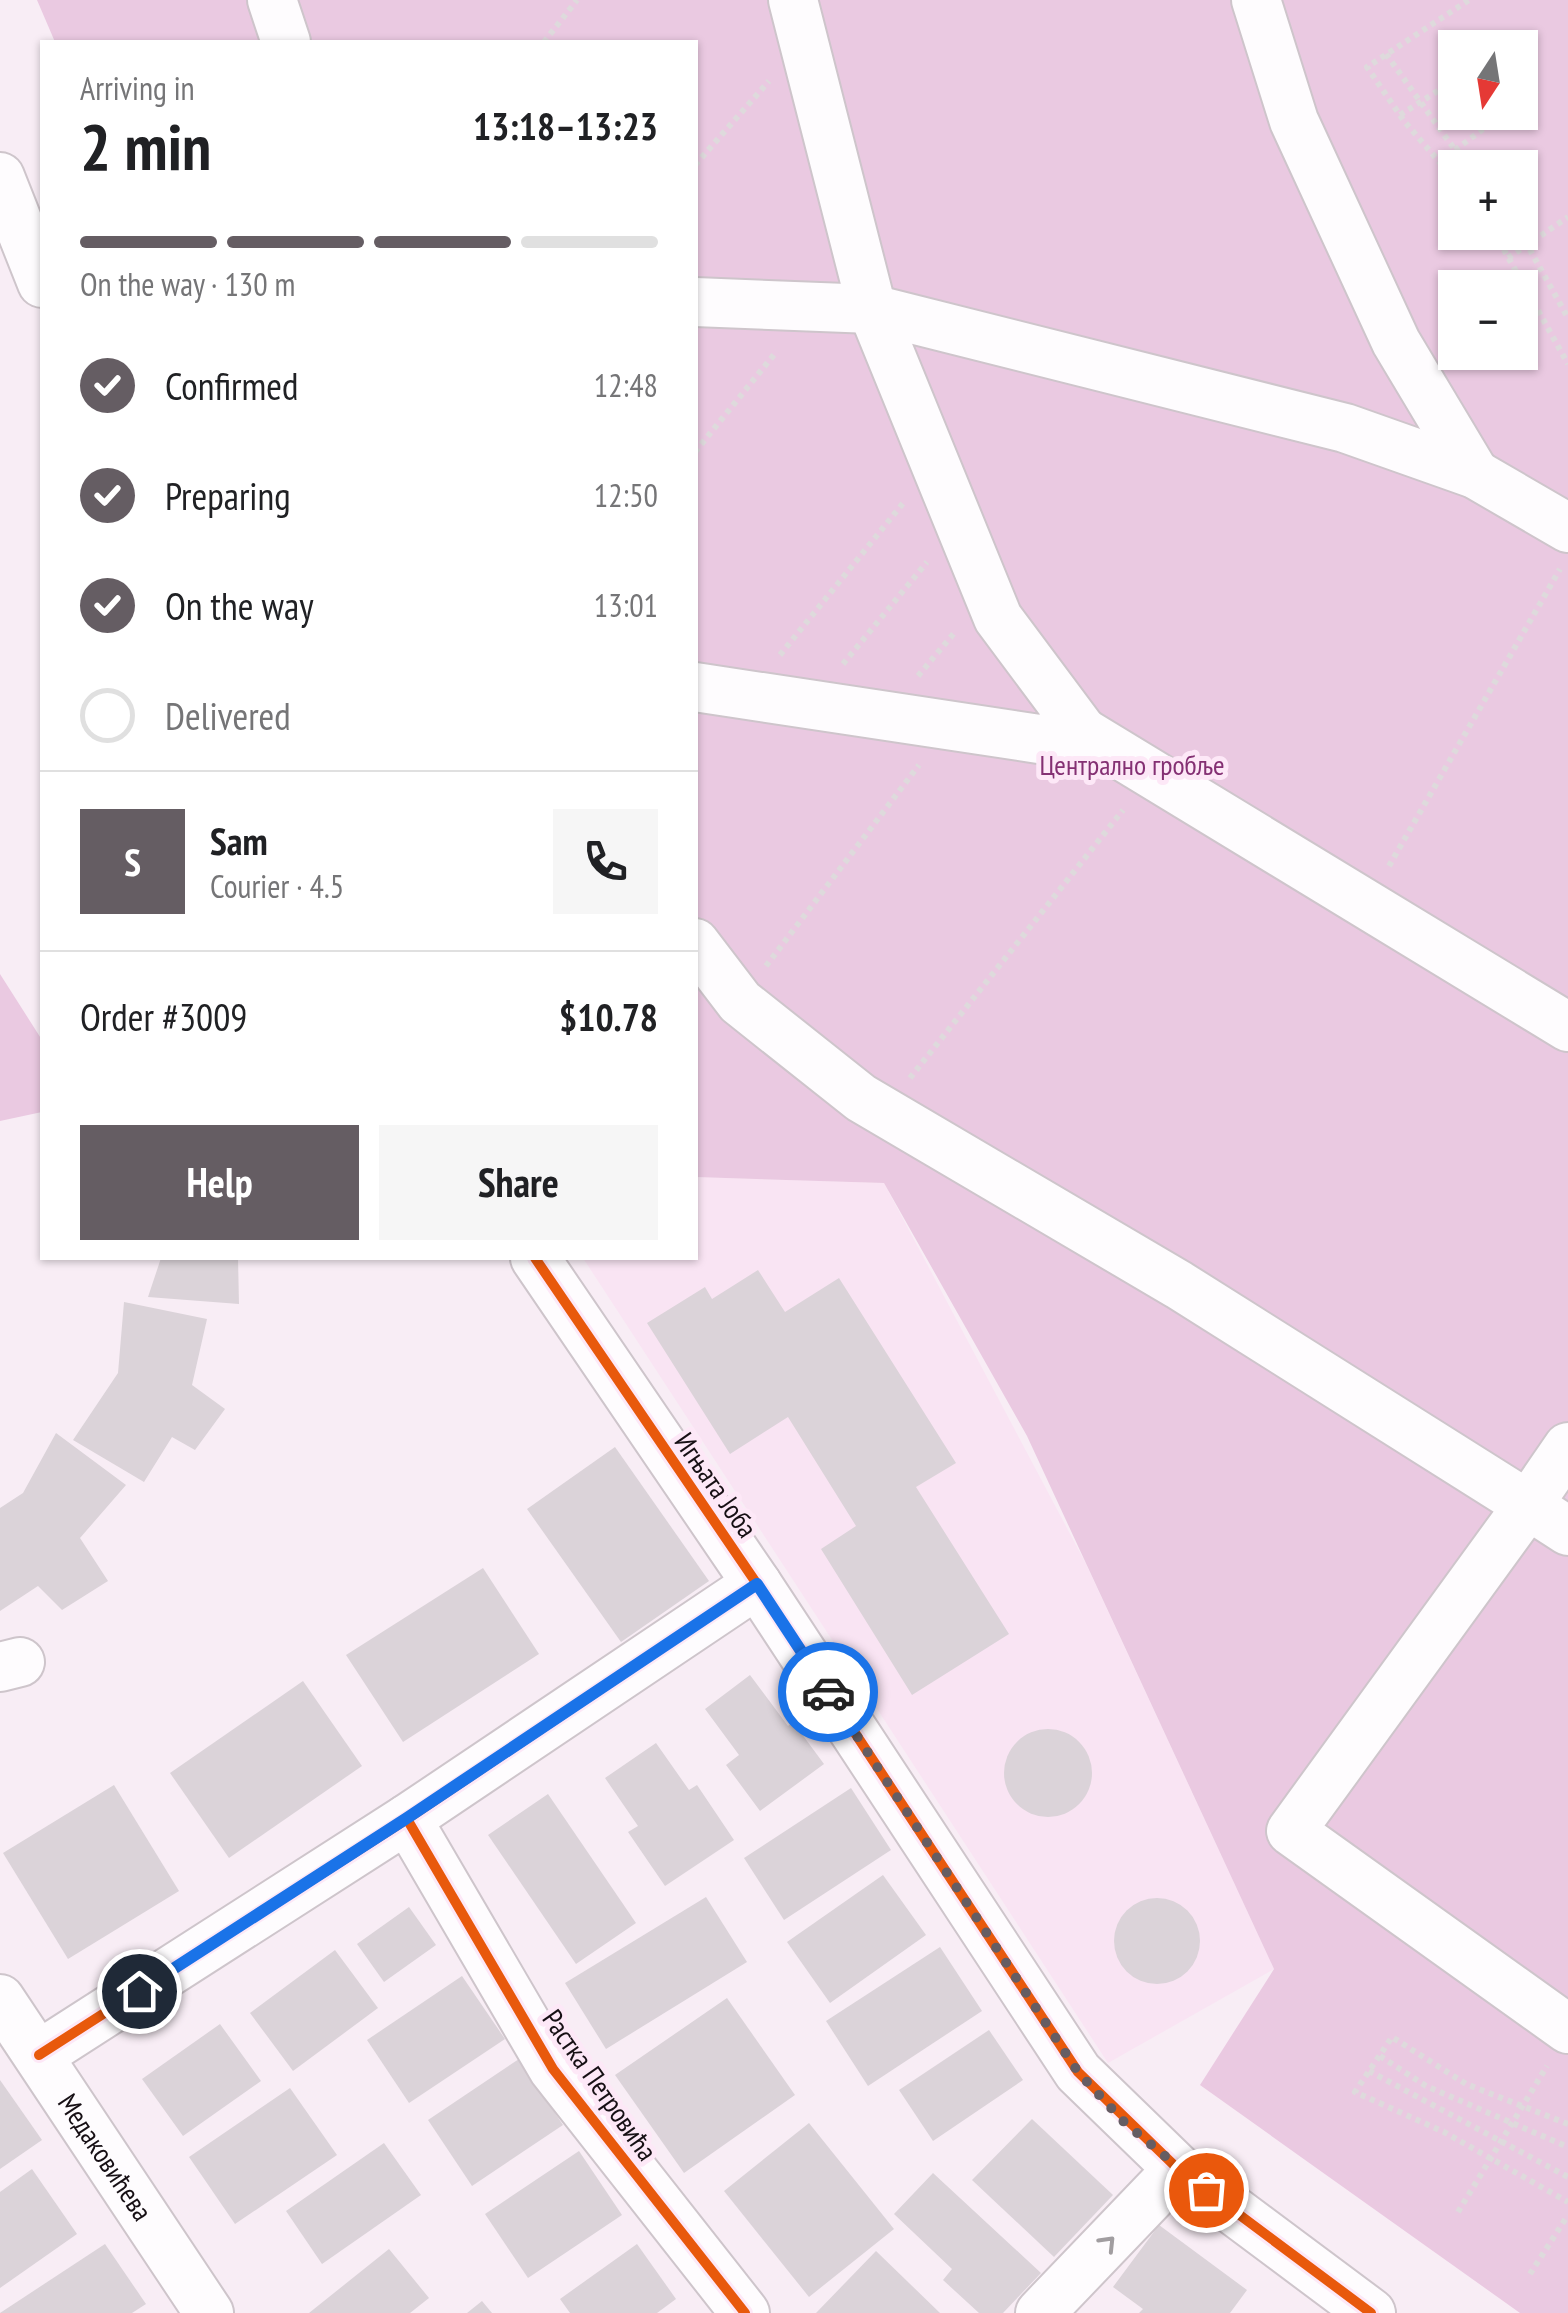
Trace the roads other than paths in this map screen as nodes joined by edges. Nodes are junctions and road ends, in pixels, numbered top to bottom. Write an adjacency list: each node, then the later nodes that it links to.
1 (272, 0): 4 (street)
2 (1256, 0): 9 (street)
3 (798, 21): 8 (street)
4 (285, 40)
5 (0, 177): 6 (street)
6 (40, 278)
7 (698, 302): 8 (street)
8 (872, 310): 9 (street); 12 (street)
9 (1474, 474): 10 (street)
10 (1568, 528)
11 (698, 686): 12 (street)
12 (1083, 732): 14 (street)
13 (698, 947): 17 (street)
14 (1568, 1026)
15 (536, 1260): 19 (street, Игњата Јоба)
16 (1568, 1447): 17 (street)
17 (1528, 1505): 18 (street); 22 (street)
18 (1568, 1530)
19 (757, 1584): 20 (street); 24 (street, Игњата Јоба)
20 (407, 1818): 23 (street); 26 (street, Растка Петровића)
21 (0, 1999): 23 (street, Медаковићева)
22 (1559, 2045)
23 (39, 2054): 25 (street, Медаковићева)
24 (1178, 2169): 27 (street, one-way to 24); 28 (street, Игњата Јоба)
25 (209, 2313)
26 (744, 2313)
27 (1040, 2313)
28 (1372, 2313)

